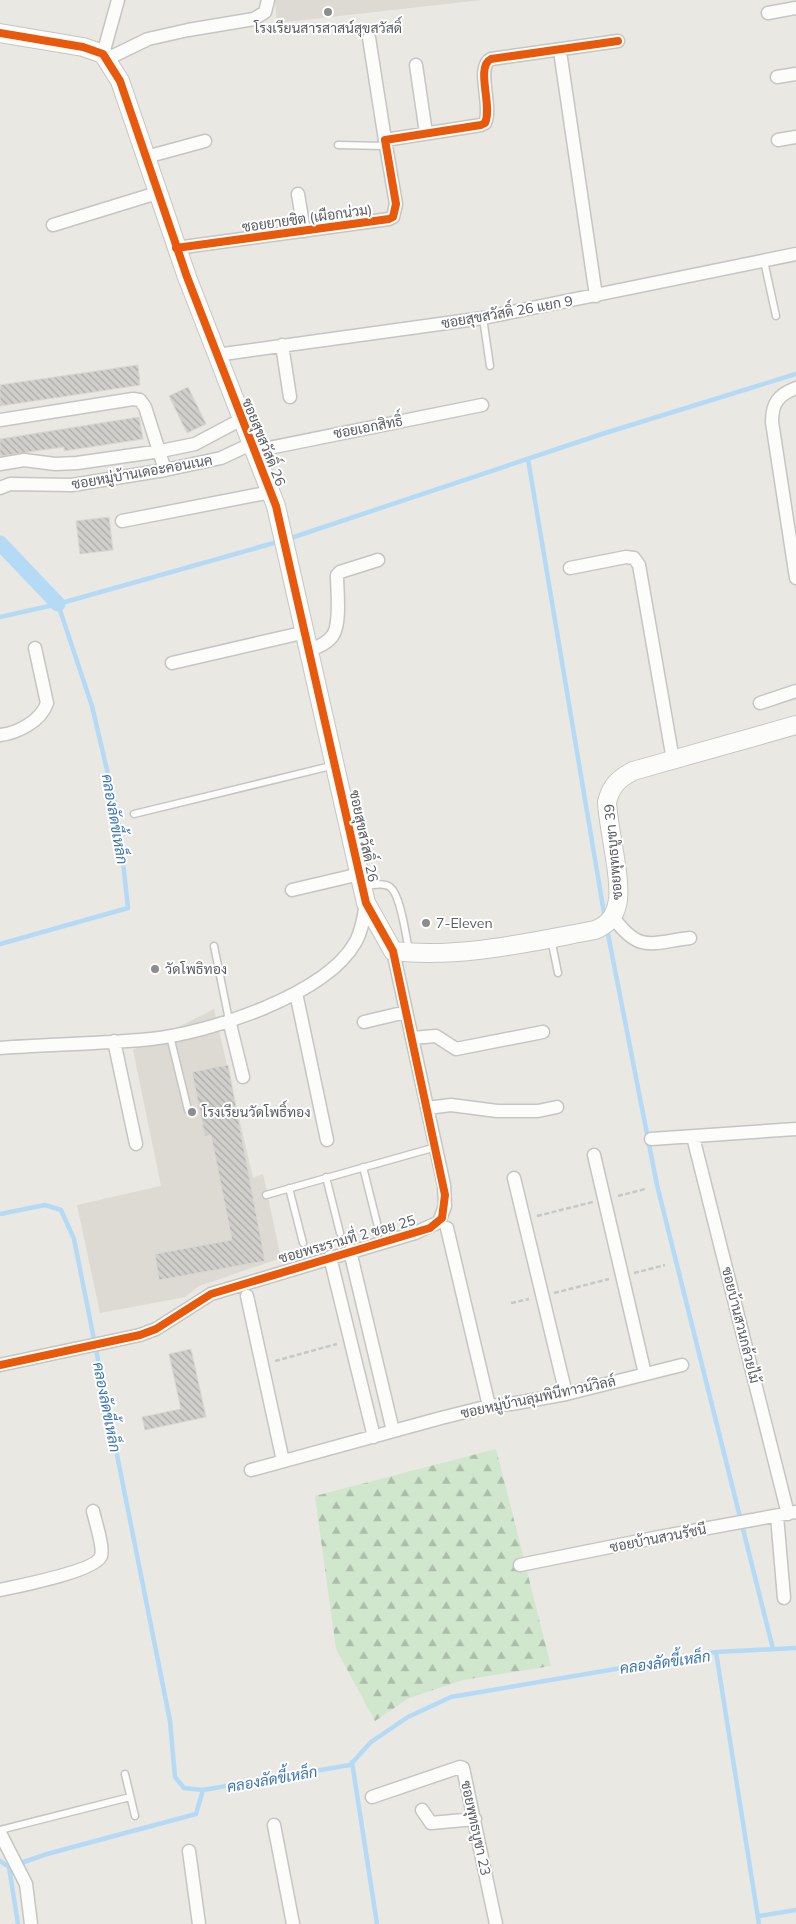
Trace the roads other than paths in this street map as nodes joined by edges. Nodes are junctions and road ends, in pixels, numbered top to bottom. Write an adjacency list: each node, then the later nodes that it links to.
1 (118, 0): 8 (street)
2 (268, 0): 8 (street)
3 (796, 8): 4 (street)
4 (768, 13)
5 (0, 33): 8 (street)
6 (369, 38): 17 (street)
7 (618, 41): 13 (street)
8 (105, 56): 19 (street, ซอยสุขสวัสดิ์ 26)
9 (560, 58): 27 (street)
10 (416, 65): 13 (street)
11 (796, 74): 12 (street)
12 (777, 77)
13 (426, 133): 17 (street)
14 (796, 137): 15 (street)
15 (778, 140)
16 (205, 141): 19 (street)
17 (386, 143): 18 (lane); 23 (street, ซอยยายชิต (เผือกน่วม))
18 (338, 146)
19 (146, 157): 20 (street, ซอยสุขสวัสดิ์ 26)
20 (157, 193): 22 (street); 24 (street, ซอยสุขสวัสดิ์ 26)
21 (298, 194): 23 (street)
22 (53, 225)
23 (304, 231): 24 (street, ซอยยายชิต (เผือกน่วม))
24 (176, 248): 31 (street, ซอยสุขสวัสดิ์ 26)
25 (796, 254): 26 (street, ซอยสุขสวัสดิ์ 26 แยก 9)
26 (764, 261): 27 (street, ซอยสุขสวัสดิ์ 26 แยก 9); 28 (lane)
27 (596, 296): 29 (street, ซอยสุขสวัสดิ์ 26 แยก 9)
28 (776, 316)
29 (483, 318): 30 (street, ซอยสุขสวัสดิ์ 26 แยก 9); 32 (lane)
30 (282, 345): 31 (street, ซอยสุขสวัสดิ์ 26 แยก 9); 34 (street)
31 (216, 355): 36 (street, ซอยสุขสวัสดิ์ 26)
32 (490, 366)
33 (796, 388): 47 (street)
34 (290, 398)
35 (482, 405): 38 (street, ซอยเอกสิทธิ์)
36 (242, 419): 38 (street, ซอยสุขสวัสดิ์ 26); 39 (street, ซอยหมู่บ้านเดอะคอนเนค)
37 (0, 420): 39 (street)
38 (253, 447): 41 (street, ซอยหมู่บ้านเดอะคอนเนค); 43 (street, ซอยสุขสวัสดิ์ 26)
39 (161, 451): 40 (street, ซอยหมู่บ้านเดอะคอนเนค); 41 (street)
40 (0, 464)
41 (165, 470): 42 (street, ซอยหมู่บ้านเดอะคอนเนค)
42 (0, 488)
43 (274, 499): 44 (street); 48 (street, ซอยสุขสวัสดิ์ 26)
44 (122, 521)
45 (378, 560): 50 (street)
46 (570, 568): 56 (street)
47 (796, 578)
48 (306, 632): 50 (street, ซอยสุขสวัสดิ์ 26); 51 (street)
49 (35, 648): 55 (street)
50 (310, 650): 57 (street, ซอยสุขสวัสดิ์ 26)
51 (172, 663)
52 (796, 691): 53 (street)
53 (760, 703)
54 (796, 726): 56 (street, ซอยพุทธบูชา 39)
55 (0, 735)
56 (673, 760): 61 (street, ซอยพุทธบูชา 39)
57 (335, 765): 58 (lane); 59 (street, ซอยสุขสวัสดิ์ 26)
58 (134, 814)
59 (363, 888): 60 (street); 65 (street, ซอยสุขสวัสดิ์ 26); 65 (lane); 67 (street)
60 (292, 890)
61 (613, 917): 62 (street, ซอยพุทธบูชา 39); 63 (street)
62 (551, 938): 65 (street, ซอยพุทธบูชา 39); 66 (lane)
63 (690, 938)
64 (214, 946): 69 (lane)
65 (401, 952): 68 (street, ซอยพระรามที่ 2 ซอย 25)
66 (558, 973)
67 (296, 993): 69 (street); 83 (street)
68 (406, 1012): 70 (street); 73 (street, ซอยพระรามที่ 2 ซอย 25)
69 (230, 1020): 72 (street); 76 (street)
70 (364, 1022)
71 (543, 1032): 73 (street)
72 (170, 1035): 74 (street); 79 (lane)
73 (412, 1038): 78 (street, ซอยพระรามที่ 2 ซอย 25)
74 (114, 1041): 75 (street); 84 (street)
75 (0, 1048)
76 (243, 1077)
77 (557, 1107): 78 (street)
78 (427, 1108): 85 (street, ซอยพระรามที่ 2 ซอย 25)
79 (188, 1110)
80 (796, 1129): 81 (street)
81 (693, 1137): 82 (street); 111 (street, ซอยบ้านสวนกล้วยไม้)
82 (651, 1139)
83 (327, 1140)
84 (136, 1144)
85 (436, 1147): 87 (lane); 96 (street, ซอยพระรามที่ 2 ซอย 25)
86 (594, 1155): 103 (street)
87 (363, 1167): 88 (lane); 92 (lane)
88 (326, 1177): 90 (lane); 94 (lane)
89 (514, 1178): 104 (street)
90 (289, 1188): 91 (lane); 95 (lane)
91 (266, 1195)
92 (377, 1223)
93 (448, 1228): 105 (street)
94 (340, 1233)
95 (303, 1243)
96 (350, 1251): 97 (street, ซอยพระรามที่ 2 ซอย 25); 99 (street)
97 (330, 1257): 100 (street); 101 (street, ซอยพระรามที่ 2 ซอย 25)
98 (247, 1296): 108 (street)
99 (371, 1335): 100 (street); 106 (street)
100 (351, 1341): 107 (street)
101 (0, 1365)
102 (682, 1365): 103 (street, ซอยหมู่บ้านลุมพินีทาวน์วิลล์)
103 (645, 1374): 104 (street, ซอยหมู่บ้านลุมพินีทาวน์วิลล์)
104 (566, 1394): 105 (street, ซอยหมู่บ้านลุมพินีทาวน์วิลล์)
105 (489, 1406): 106 (street, ซอยหมู่บ้านลุมพินีทาวน์วิลล์)
106 (393, 1431): 107 (street, ซอยหมู่บ้านลุมพินีทาวน์วิลล์)
107 (374, 1437): 108 (street, ซอยหมู่บ้านลุมพินีทาวน์วิลล์)
108 (283, 1461): 109 (street, ซอยหมู่บ้านลุมพินีทาวน์วิลล์)
109 (251, 1470)
110 (93, 1511): 113 (street)
111 (787, 1514): 112 (street, ซอยบ้านสวนรัชนี); 114 (street, ซอยบ้านสวนกล้วยไม้)
112 (520, 1566)
113 (0, 1590)
114 (784, 1598)
115 (124, 1774): 117 (lane)
116 (372, 1797): 120 (street, ซอยพุทธบูชา 23)
117 (130, 1798): 119 (lane); 122 (lane)
118 (422, 1810): 120 (street)
119 (135, 1816)
120 (475, 1819): 127 (street, ซอยพุทธบูชา 23)
121 (274, 1825): 126 (street)
122 (0, 1831): 124 (street)
123 (189, 1851): 125 (street)
124 (32, 1924)
125 (199, 1924)
126 (292, 1924)
127 (496, 1924)

